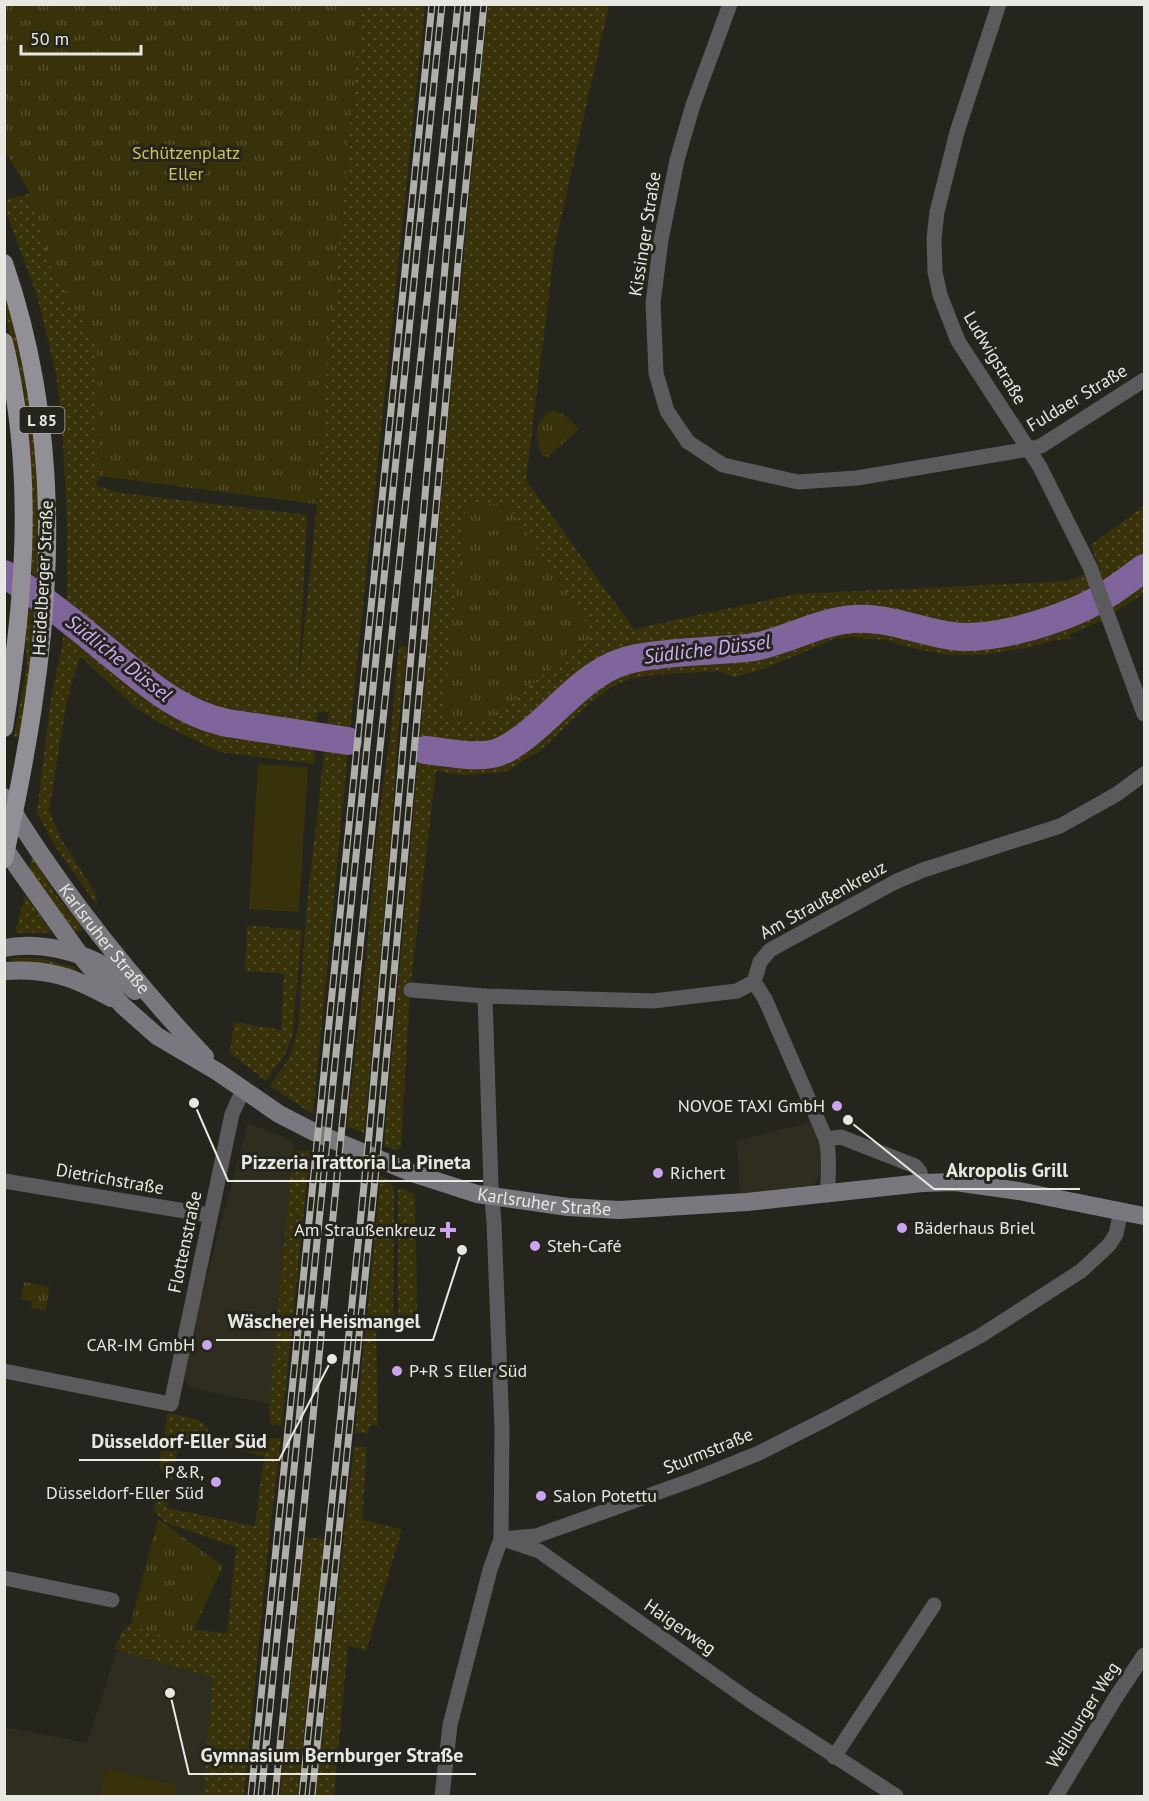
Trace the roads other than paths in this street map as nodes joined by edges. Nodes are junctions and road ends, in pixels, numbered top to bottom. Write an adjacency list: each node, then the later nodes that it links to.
1 (730, 4): 6 (street, Kissinger Straße)
2 (999, 4): 6 (street, Ludwigstraße)
3 (4, 263): 12 (main road, Heidelberger Straße / L 85)
4 (4, 342): 7 (main road, Heidelberger Straße / L 85)
5 (1144, 380): 6 (street, Fuldaer Straße)
6 (1029, 449): 8 (street, Ludwigstraße)
7 (7, 703): 9 (main road, Heidelberger Straße / L 85)
8 (1144, 714)
9 (4, 728)
10 (1144, 774): 17 (street, Am Straußenkreuz)
11 (4, 797): 12 (main road, Karlsruher Straße)
12 (14, 813): 13 (main road, Heidelberger Straße / L 85); 21 (main road, Karlsruher Straße)
13 (5, 852): 15 (main road, Karlsruher Straße)
14 (4, 948): 15 (main road)
15 (80, 955): 20 (main road, Karlsruher Straße); 21 (main road)
16 (4, 971): 20 (main road)
17 (754, 982): 19 (street); 24 (street)
18 (411, 990): 19 (street)
19 (485, 996): 28 (street)
20 (122, 1005): 22 (main road, Karlsruher Straße)
21 (171, 1021): 22 (main road, Karlsruher Straße)
22 (218, 1072): 23 (main road, Karlsruher Straße)
23 (243, 1090): 28 (main road, Karlsruher Straße); 30 (street, Flottenstraße)
24 (826, 1139): 26 (street); 27 (street)
25 (4, 1181): 30 (street, Dietrichstraße)
26 (922, 1183): 27 (main road, Karlsruher Straße); 29 (main road, Karlsruher Straße)
27 (828, 1195): 28 (main road, Karlsruher Straße)
28 (492, 1197): 33 (street)
29 (1121, 1211): 31 (main road, Karlsruher Straße); 33 (street, Sturmstraße)
30 (209, 1215): 32 (street, Flottenstraße)
31 (1144, 1216)
32 (4, 1371)
33 (501, 1539): 38 (street, Haigerweg); 39 (street)
34 (4, 1578): 35 (street)
35 (112, 1600)
36 (934, 1605): 38 (street)
37 (1144, 1655): 41 (street, Weilburger Weg)
38 (834, 1756): 40 (street, Haigerweg)
39 (442, 1797)
40 (896, 1797)
41 (1056, 1797)

